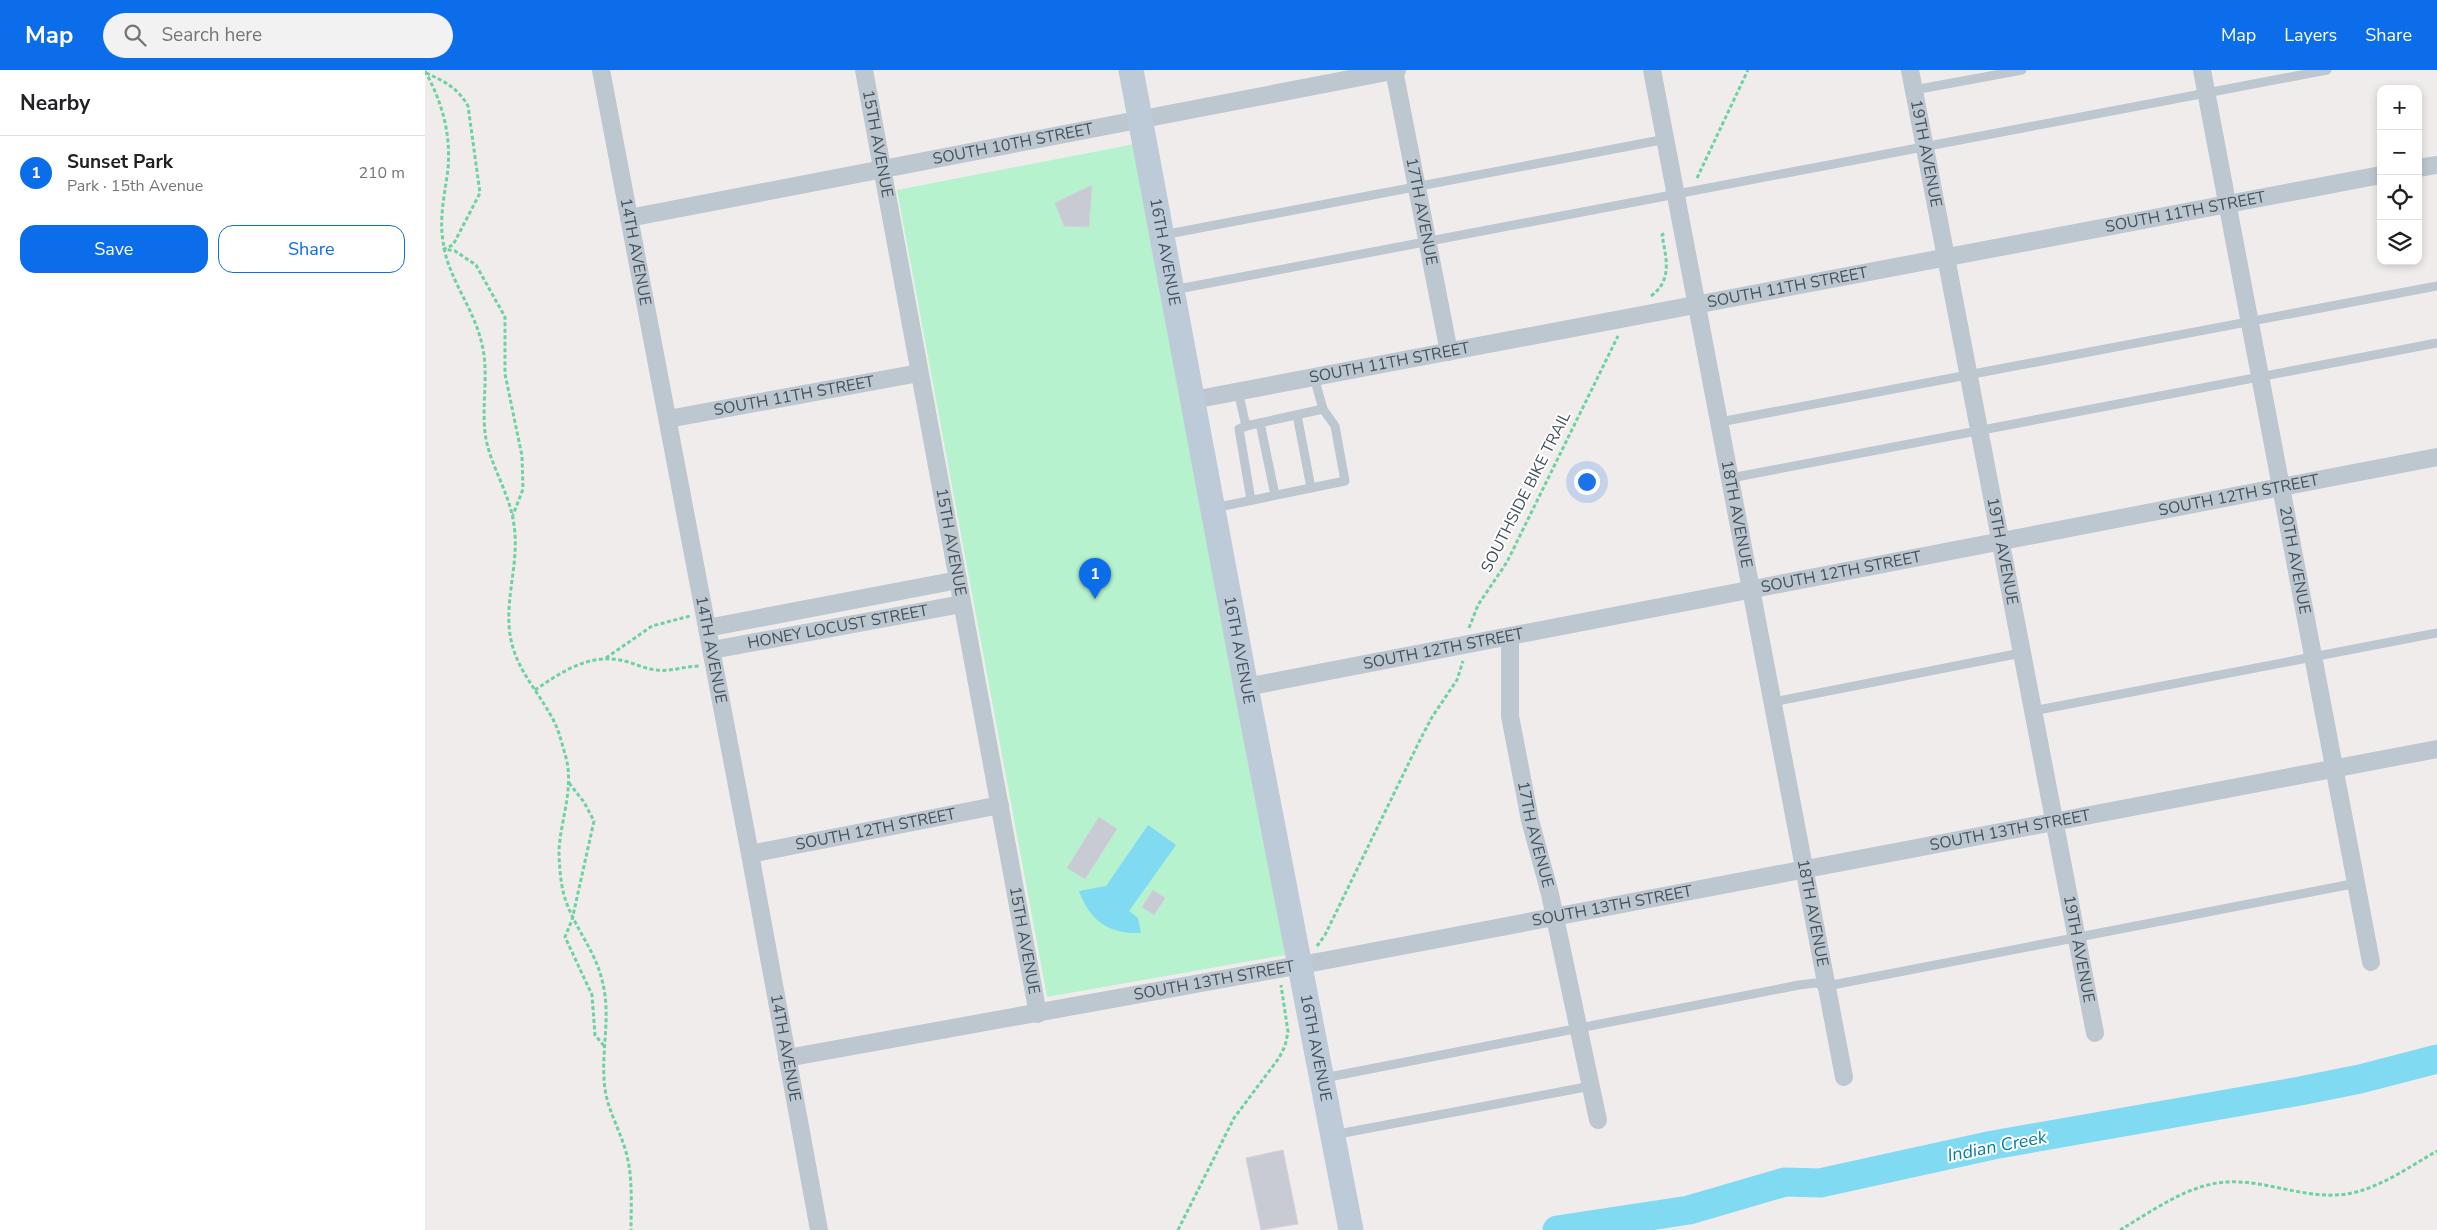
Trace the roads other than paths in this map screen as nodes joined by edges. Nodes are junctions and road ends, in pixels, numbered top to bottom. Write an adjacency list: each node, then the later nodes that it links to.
1 (601, 70): 22 (street, 14TH AVENUE)
2 (864, 70): 17 (street, 15TH AVENUE)
3 (1131, 70): 12 (street, 16TH AVENUE)
4 (1395, 70): 12 (street, SOUTH 10TH STREET); 19 (street, 17TH AVENUE)
5 (1652, 70): 13 (street, 18TH AVENUE)
6 (1910, 70): 10 (street, 19TH AVENUE)
7 (2022, 70): 10 (lane)
8 (2202, 70): 11 (street, 20TH AVENUE)
9 (2327, 70): 11 (lane)
10 (1913, 90): 14 (street, 19TH AVENUE)
11 (2206, 93): 14 (lane); 21 (street, 20TH AVENUE)
12 (1141, 119): 17 (street, SOUTH 10TH STREET); 23 (street, 16TH AVENUE)
13 (1666, 139): 19 (lane); 20 (street, 18TH AVENUE)
14 (1924, 146): 20 (lane); 25 (street, 19TH AVENUE)
15 (2437, 165): 16 (street)
16 (2422, 167)
17 (881, 168): 22 (street, SOUTH 10TH STREET); 32 (street, 15TH AVENUE)
18 (2377, 176): 21 (street, SOUTH 11TH STREET)
19 (1417, 186): 23 (lane); 24 (street, 17TH AVENUE)
20 (1676, 193): 24 (lane); 28 (street, 18TH AVENUE)
21 (2228, 204): 25 (street, SOUTH 11TH STREET); 29 (street, 20TH AVENUE)
22 (629, 218): 40 (street, 14TH AVENUE)
23 (1163, 235): 27 (street, 16TH AVENUE)
24 (1428, 242): 27 (lane); 31 (street, 17TH AVENUE)
25 (1946, 258): 28 (street, SOUTH 11TH STREET); 33 (street, 19TH AVENUE)
26 (2437, 286): 29 (lane)
27 (1173, 290): 37 (street, 16TH AVENUE)
28 (1697, 305): 31 (street, SOUTH 11TH STREET); 41 (street, 18TH AVENUE)
29 (2250, 320): 33 (lane); 35 (street, 20TH AVENUE)
30 (2437, 343): 35 (lane)
31 (1449, 352): 34 (street, SOUTH 11TH STREET)
32 (919, 373): 40 (street, SOUTH 11TH STREET); 53 (street, 15TH AVENUE)
33 (1968, 375): 41 (lane); 44 (street, 19TH AVENUE)
34 (1314, 377): 36 (street, SOUTH 11TH STREET); 38 (lane)
35 (2260, 377): 44 (lane); 47 (street, 20TH AVENUE)
36 (1238, 392): 37 (street, SOUTH 11TH STREET); 43 (lane)
37 (1193, 400): 51 (street, 16TH AVENUE)
38 (1323, 409): 39 (lane); 48 (lane)
39 (1297, 415): 42 (lane); 48 (lane)
40 (668, 419): 56 (street, 14TH AVENUE)
41 (1720, 422): 46 (street, 18TH AVENUE)
42 (1260, 423): 43 (lane); 49 (lane)
43 (1243, 428): 50 (lane)
44 (1979, 432): 46 (lane); 52 (street, 19TH AVENUE)
45 (2437, 456): 47 (street, SOUTH 12TH STREET)
46 (1731, 478): 54 (street, 18TH AVENUE)
47 (2281, 487): 52 (street, SOUTH 12TH STREET); 60 (street, 20TH AVENUE)
48 (1311, 488): 49 (lane)
49 (1275, 495): 50 (lane)
50 (1251, 500): 51 (lane)
51 (1213, 508): 62 (street, 16TH AVENUE)
52 (2000, 541): 54 (street, SOUTH 12TH STREET); 59 (street, 19TH AVENUE)
53 (958, 580): 55 (street, 15TH AVENUE); 56 (street, HONEY LOCUST STREET)
54 (1751, 588): 58 (street, SOUTH 12TH STREET); 63 (street, 18TH AVENUE)
55 (962, 604): 61 (street, HONEY LOCUST STREET); 67 (street, 15TH AVENUE)
56 (706, 620): 61 (street, 14TH AVENUE)
57 (2437, 633): 60 (lane)
58 (1510, 636): 62 (street, SOUTH 12TH STREET); 72 (street, 17TH AVENUE)
59 (2021, 653): 63 (lane); 64 (street, 19TH AVENUE)
60 (2313, 657): 64 (lane); 66 (street, 20TH AVENUE)
61 (713, 658): 69 (street, 14TH AVENUE)
62 (1247, 687): 75 (street, 16TH AVENUE)
63 (1773, 702): 70 (street, 18TH AVENUE)
64 (2033, 711): 68 (street, 19TH AVENUE)
65 (2437, 749): 66 (street, SOUTH 13TH STREET)
66 (2335, 768): 68 (street, SOUTH 13TH STREET); 71 (street, 20TH AVENUE)
67 (1000, 805): 69 (street, SOUTH 12TH STREET); 77 (street, 15TH AVENUE)
68 (2054, 822): 70 (street, SOUTH 13TH STREET); 73 (street, 19TH AVENUE)
69 (750, 854): 80 (street, 14TH AVENUE)
70 (1805, 870): 72 (street, SOUTH 13TH STREET); 76 (street, 18TH AVENUE)
71 (2357, 883): 73 (lane); 74 (street, 20TH AVENUE)
72 (1555, 917): 75 (street, SOUTH 13TH STREET); 78 (street, 17TH AVENUE)
73 (2077, 937): 76 (lane); 79 (street, 19TH AVENUE)
74 (2371, 962)
75 (1300, 965): 77 (street, SOUTH 13TH STREET); 82 (street, 16TH AVENUE)
76 (1827, 986): 78 (lane); 81 (street, 18TH AVENUE)
77 (1038, 1014): 80 (street, SOUTH 13TH STREET)
78 (1579, 1028): 82 (lane); 83 (street, 17TH AVENUE)
79 (2095, 1033)
80 (787, 1058): 87 (street, 14TH AVENUE)
81 (1844, 1077)
82 (1322, 1078): 85 (street, 16TH AVENUE)
83 (1591, 1086): 84 (street, 17TH AVENUE); 85 (lane)
84 (1598, 1120)
85 (1333, 1135): 86 (street, 16TH AVENUE)
86 (1350, 1224)
87 (819, 1230)

